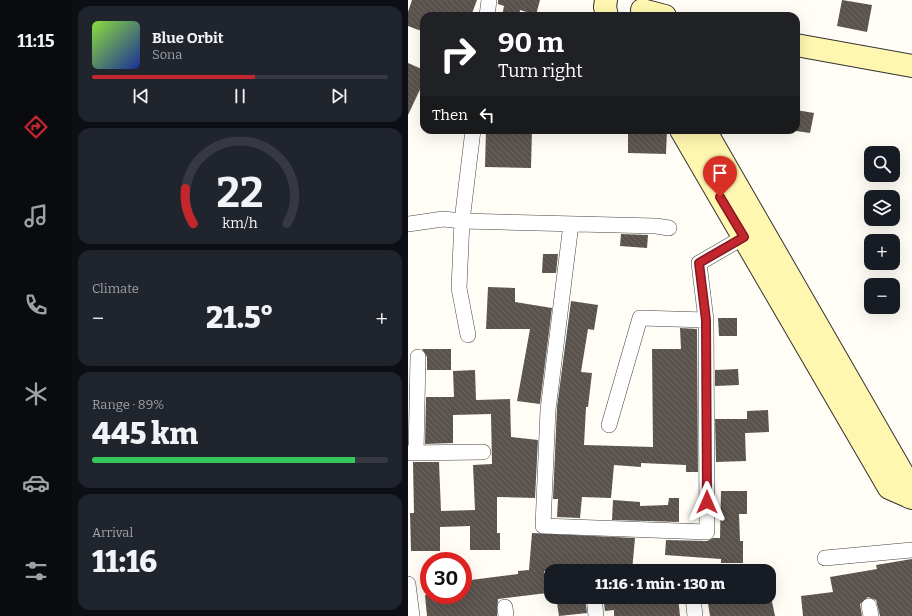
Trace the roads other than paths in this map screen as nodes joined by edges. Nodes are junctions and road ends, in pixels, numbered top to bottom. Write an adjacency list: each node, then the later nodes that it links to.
1 (489, 0): 3 (street)
2 (605, 0): 4 (street)
3 (488, 12)
4 (606, 12)
5 (800, 46): 6 (street)
6 (912, 66)
7 (473, 134): 10 (street)
8 (683, 134): 14 (street)
9 (707, 134): 21 (street)
10 (462, 221): 11 (street); 12 (street); 16 (street)
11 (408, 224)
12 (571, 224): 13 (street); 15 (street)
13 (669, 228)
14 (744, 237): 15 (street); 21 (street)
15 (706, 320): 18 (street)
16 (468, 334)
17 (418, 357): 20 (street)
18 (609, 425)
19 (483, 452): 20 (street)
20 (412, 453)
21 (911, 497)
22 (912, 550): 23 (street)
23 (824, 558)
24 (408, 584): 27 (street)
25 (595, 604): 28 (street)
26 (694, 604): 29 (street)
27 (412, 616)
28 (596, 616)
29 (695, 616)

